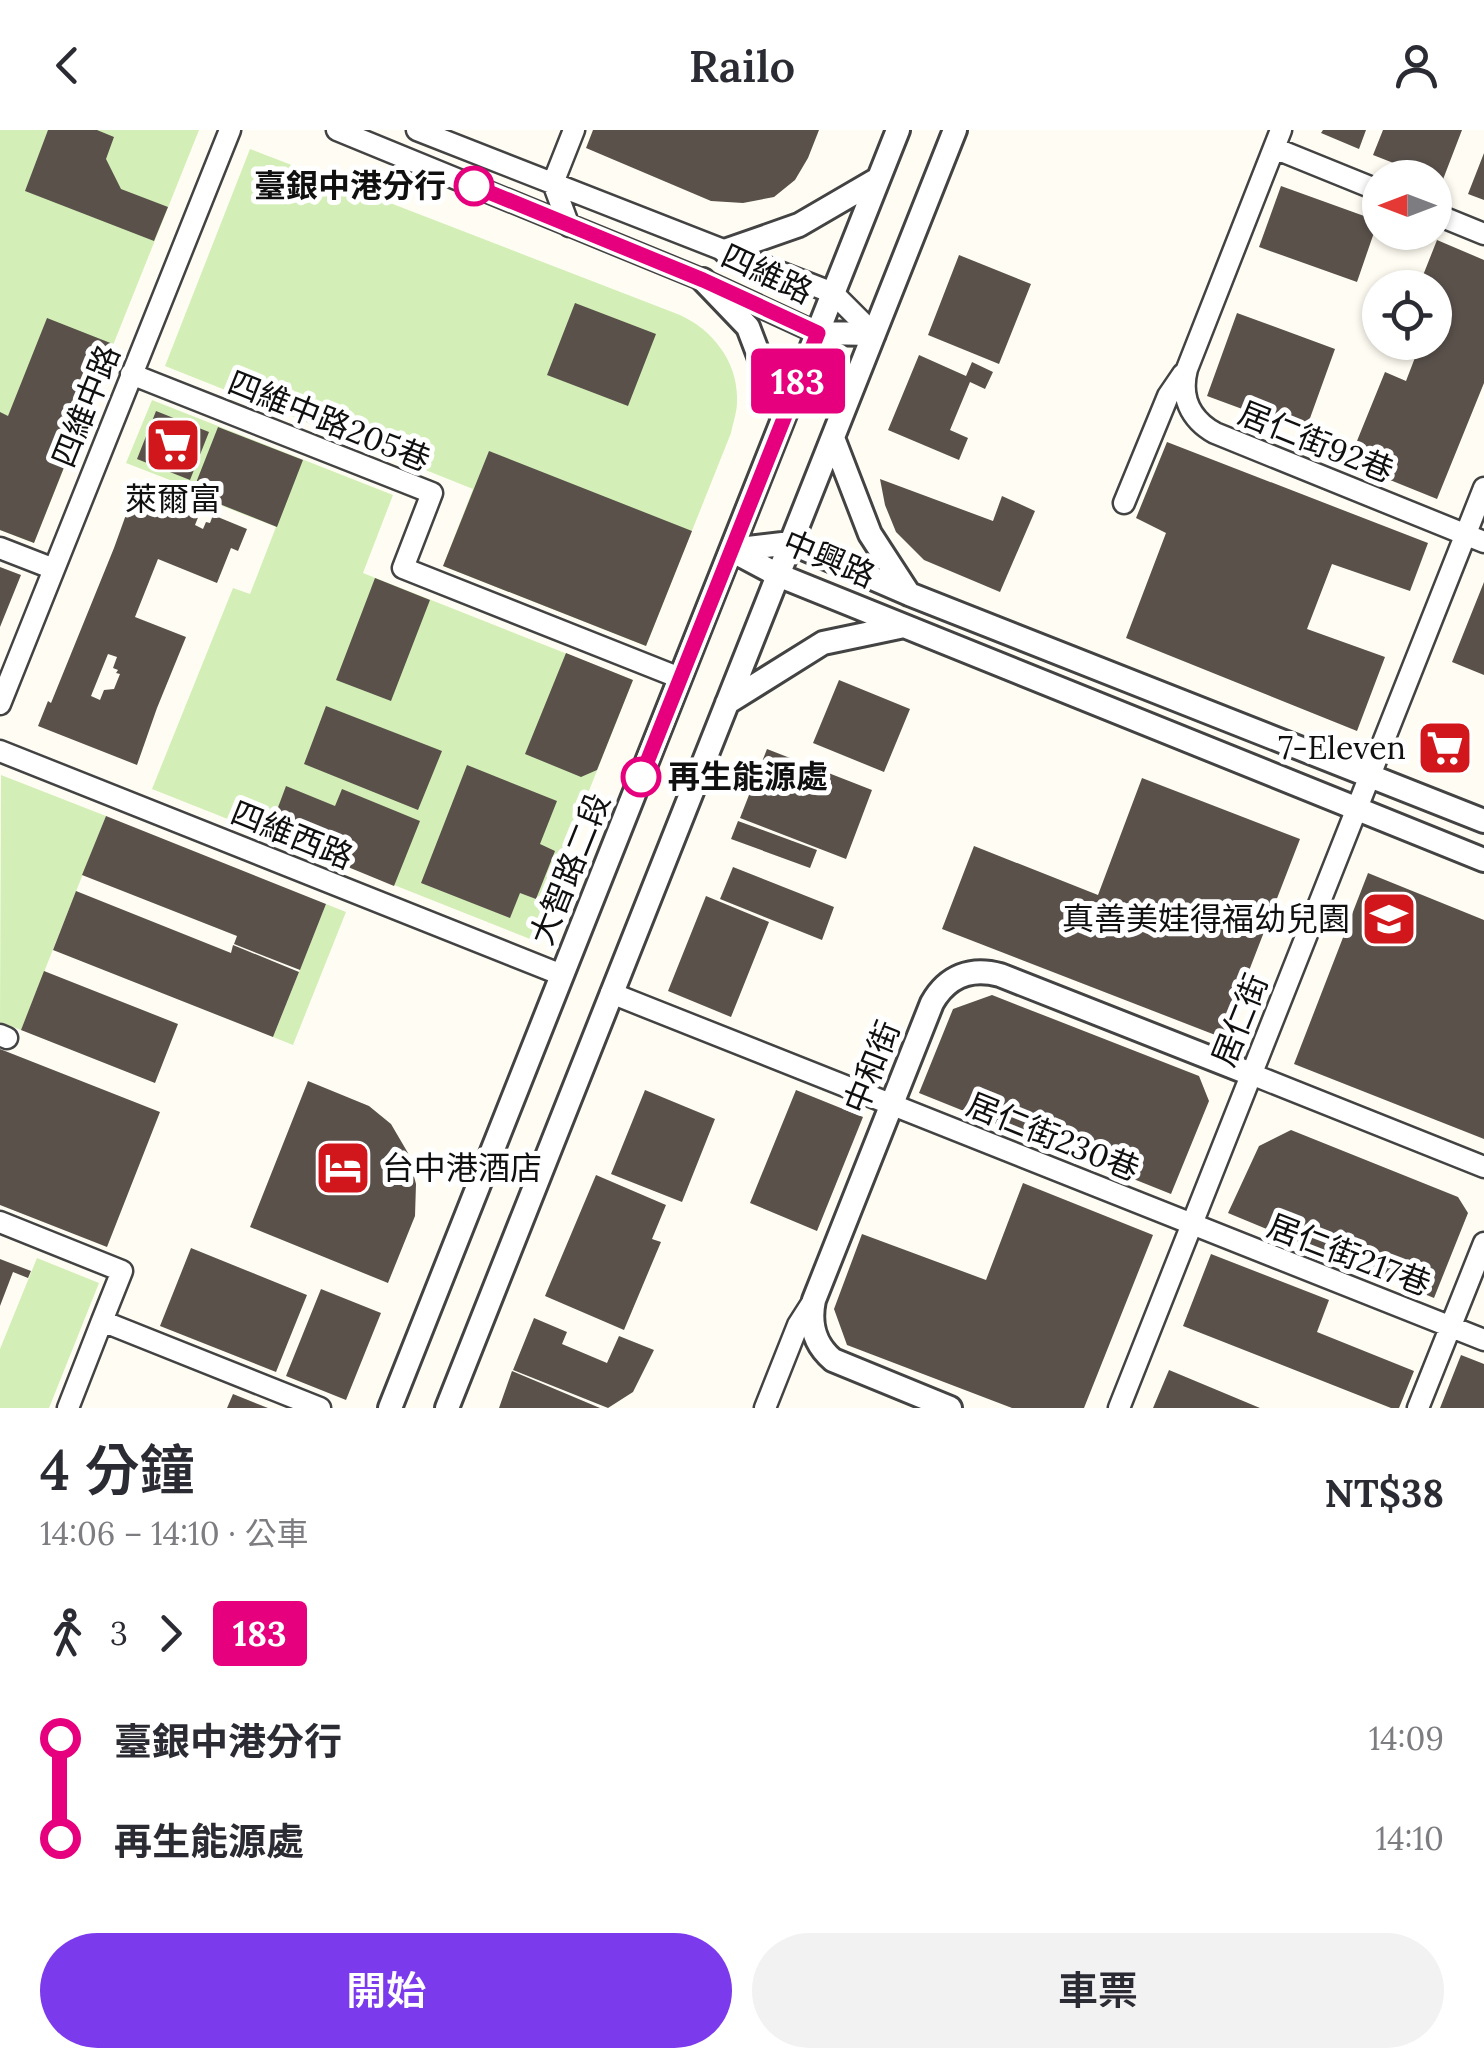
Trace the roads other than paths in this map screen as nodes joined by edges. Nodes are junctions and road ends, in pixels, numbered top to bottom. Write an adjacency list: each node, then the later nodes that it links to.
1 (230, 130): 20 (street, 四維中路)
2 (337, 130): 12 (street, 四維路)
3 (417, 130): 10 (street, 四維路)
4 (574, 130): 10 (street)
5 (898, 130): 8 (street, 大智路二段)
6 (955, 130): 18 (street)
7 (1278, 139): 9 (street); 19 (street)
8 (878, 179): 14 (street); 16 (street, 大智路二段)
9 (1362, 182)
10 (553, 183): 12 (street); 14 (street, 四維路)
11 (1452, 221): 13 (street)
12 (569, 226): 15 (street, 四維路)
13 (1484, 234)
14 (725, 250): 16 (street, 四維路)
15 (703, 280): 17 (street, 四維路); 21 (street)
16 (834, 293): 17 (street, 大智路二段); 18 (street, 四維路)
17 (818, 333): 18 (street, 四維路); 21 (street, 大智路二段)
18 (874, 334): 22 (street)
19 (1186, 369): 24 (street); 25 (street, 居仁街92巷)
20 (131, 374): 29 (street, 四維中路); 33 (street, 四維中路205巷)
21 (783, 419): 28 (street, 大智路二段)
22 (833, 438): 26 (street); 31 (street)
23 (1484, 488): 25 (street, 居仁街)
24 (1124, 504)
25 (1475, 538): 37 (street, 居仁街)
26 (791, 543): 28 (street, 中興路); 30 (street); 31 (street, 中興路)
27 (0, 548): 29 (street)
28 (731, 550): 30 (street, 中興路); 33 (street, 大智路二段)
29 (54, 569): 35 (street, 四維中路)
30 (778, 575): 32 (street, 中興路); 34 (street)
31 (909, 594): 37 (street, 中興路)
32 (905, 626): 34 (street); 38 (street, 中興路)
33 (680, 678): 41 (street, 大智路二段)
34 (727, 703): 42 (street)
35 (0, 704)
36 (0, 751): 41 (street, 四維西路)
37 (1371, 775): 38 (street, 居仁街); 39 (street, 中興路)
38 (1358, 809): 40 (street, 中興路); 43 (street, 居仁街)
39 (1484, 821)
40 (1484, 860)
41 (562, 975): 55 (street, 大智路二段)
42 (612, 993): 44 (street, 居仁街230巷); 56 (street)
43 (1251, 1074): 44 (street, 中和街); 45 (street); 47 (street, 居仁街)
44 (892, 1105): 47 (street, 居仁街230巷); 49 (street, 中和街)
45 (1484, 1167)
46 (0, 1222): 50 (street)
47 (1192, 1225): 51 (street, 居仁街217巷); 59 (street, 居仁街)
48 (1484, 1244): 51 (street)
49 (814, 1300): 57 (street); 58 (street)
50 (102, 1321): 53 (street); 54 (street)
51 (1450, 1327): 52 (street, 居仁街217巷); 60 (street)
52 (1484, 1340)
53 (68, 1408)
54 (320, 1408)
55 (390, 1408)
56 (447, 1408)
57 (765, 1408)
58 (950, 1408)
59 (1119, 1408)
60 (1418, 1408)

